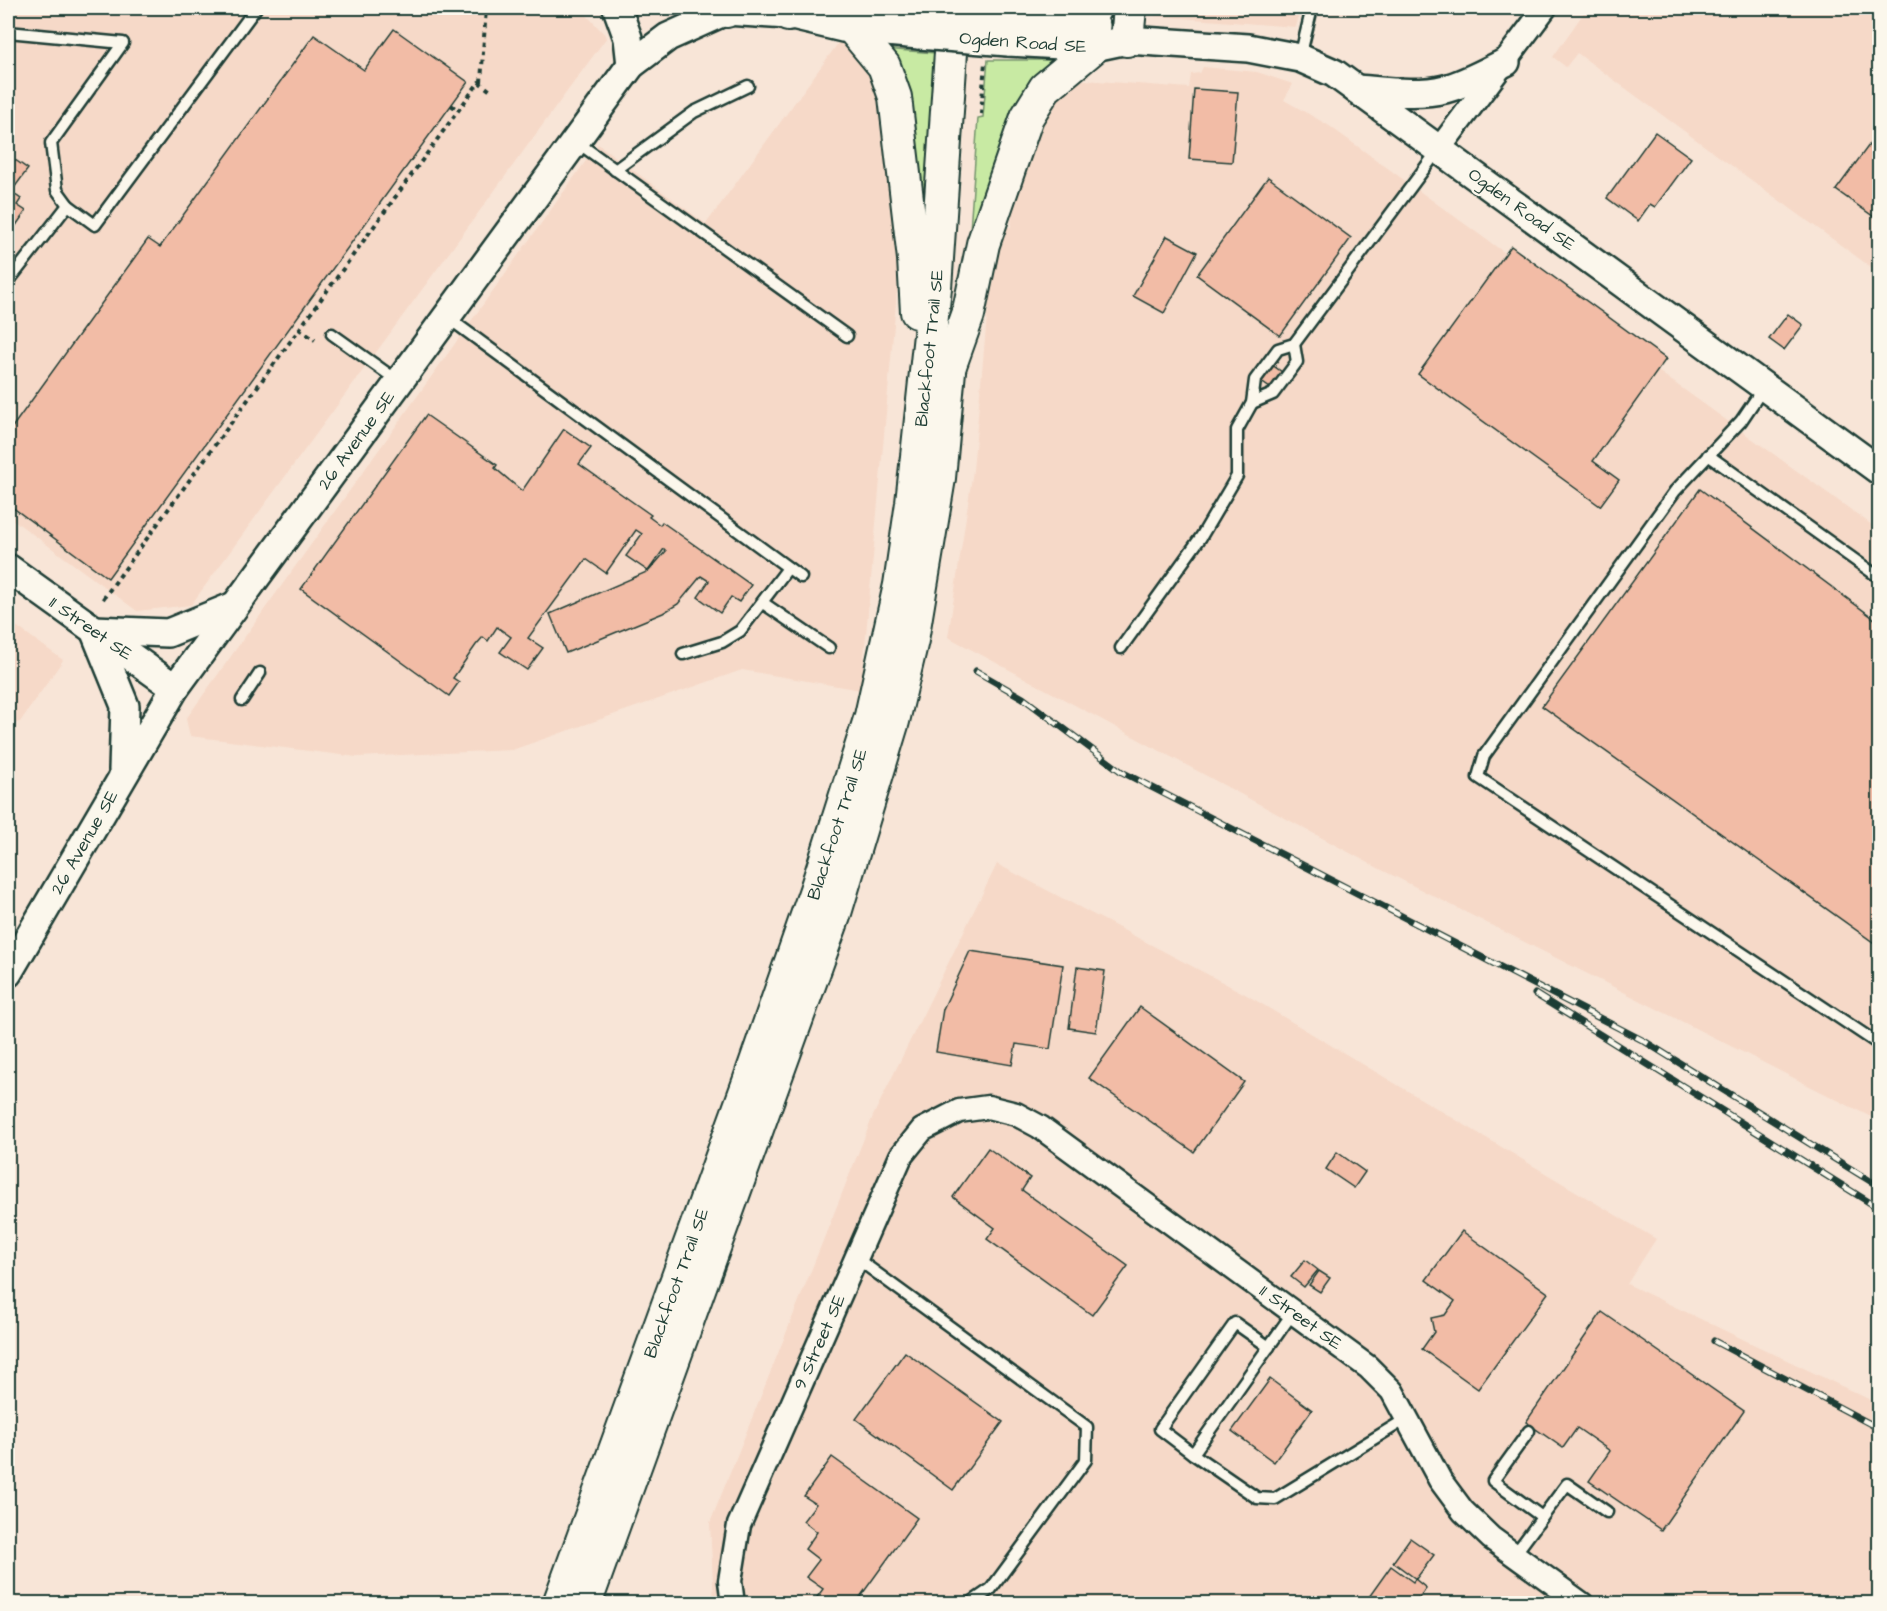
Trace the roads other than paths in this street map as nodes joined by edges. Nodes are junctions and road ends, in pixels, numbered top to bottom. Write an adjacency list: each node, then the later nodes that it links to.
1 (256, 8): 23 (lane)
2 (954, 8): 29 (main road, Blackfoot Trail SE)
3 (978, 8): 29 (main road, Blackfoot Trail SE)
4 (1130, 8): 14 (main road)
5 (1312, 8): 15 (lane)
6 (1545, 8): 16 (street)
7 (725, 9): 9 (street, 26 Avenue SE); 17 (street, 26 Avenue SE)
8 (627, 11): 17 (street)
9 (789, 11): 10 (street, 26 Avenue SE)
10 (848, 15): 11 (street, 26 Avenue SE); 29 (main road)
11 (919, 24): 12 (street, Ogden Road SE, bridge)
12 (1088, 27): 14 (street, Ogden Road SE); 29 (main road)
13 (8, 32): 23 (lane)
14 (1127, 40): 15 (street, Ogden Road SE)
15 (1300, 58): 19 (street, Ogden Road SE)
16 (1506, 62): 19 (street); 21 (street)
17 (630, 65): 20 (street, 26 Avenue SE)
18 (748, 86): 22 (lane)
19 (1356, 89): 21 (street, Ogden Road SE)
20 (574, 140): 22 (lane); 25 (street, 26 Avenue SE)
21 (1440, 149): 28 (lane); 31 (street, Ogden Road SE)
22 (615, 170): 27 (lane)
23 (68, 205): 24 (lane)
24 (8, 282)
25 (447, 317): 30 (street, 26 Avenue SE); 36 (lane)
26 (332, 334): 30 (lane)
27 (847, 336)
28 (1294, 344): 32 (lane); 32 (lane)
29 (938, 368): 61 (main road, Blackfoot Trail SE); 62 (main road, Blackfoot Trail SE)
30 (399, 382): 40 (street, 26 Avenue SE)
31 (1764, 387): 33 (lane); 34 (street, Ogden Road SE)
32 (1252, 403): 43 (lane)
33 (1708, 455): 38 (lane); 50 (lane)
34 (1880, 471)
35 (8, 568): 41 (street, 11 Street SE)
36 (788, 568): 37 (lane); 39 (lane)
37 (801, 577)
38 (1880, 578)
39 (763, 603): 42 (lane); 44 (lane)
40 (234, 606): 41 (street); 46 (street, 26 Avenue SE)
41 (94, 630): 46 (street, 11 Street SE); 48 (street)
42 (829, 648)
43 (1121, 648)
44 (683, 654)
45 (260, 673): 47 (lane)
46 (175, 688): 48 (street, 26 Avenue SE)
47 (242, 700)
48 (123, 774): 49 (street, 26 Avenue SE)
49 (8, 973)
50 (1880, 1045)
51 (959, 1111): 52 (street, 9 Street SE); 53 (street, 11 Street SE)
52 (856, 1258): 63 (street, 9 Street SE); 64 (lane)
53 (1294, 1311): 54 (lane); 55 (street, 11 Street SE)
54 (1269, 1347): 57 (lane); 57 (lane)
55 (1407, 1419): 57 (lane); 60 (street, 11 Street SE)
56 (1529, 1431): 59 (lane)
57 (1193, 1454)
58 (1607, 1512): 59 (lane)
59 (1542, 1517): 60 (lane)
60 (1515, 1554): 65 (street, 11 Street SE)
61 (559, 1604)
62 (585, 1604)
63 (733, 1604)
64 (969, 1604)
65 (1582, 1604)

